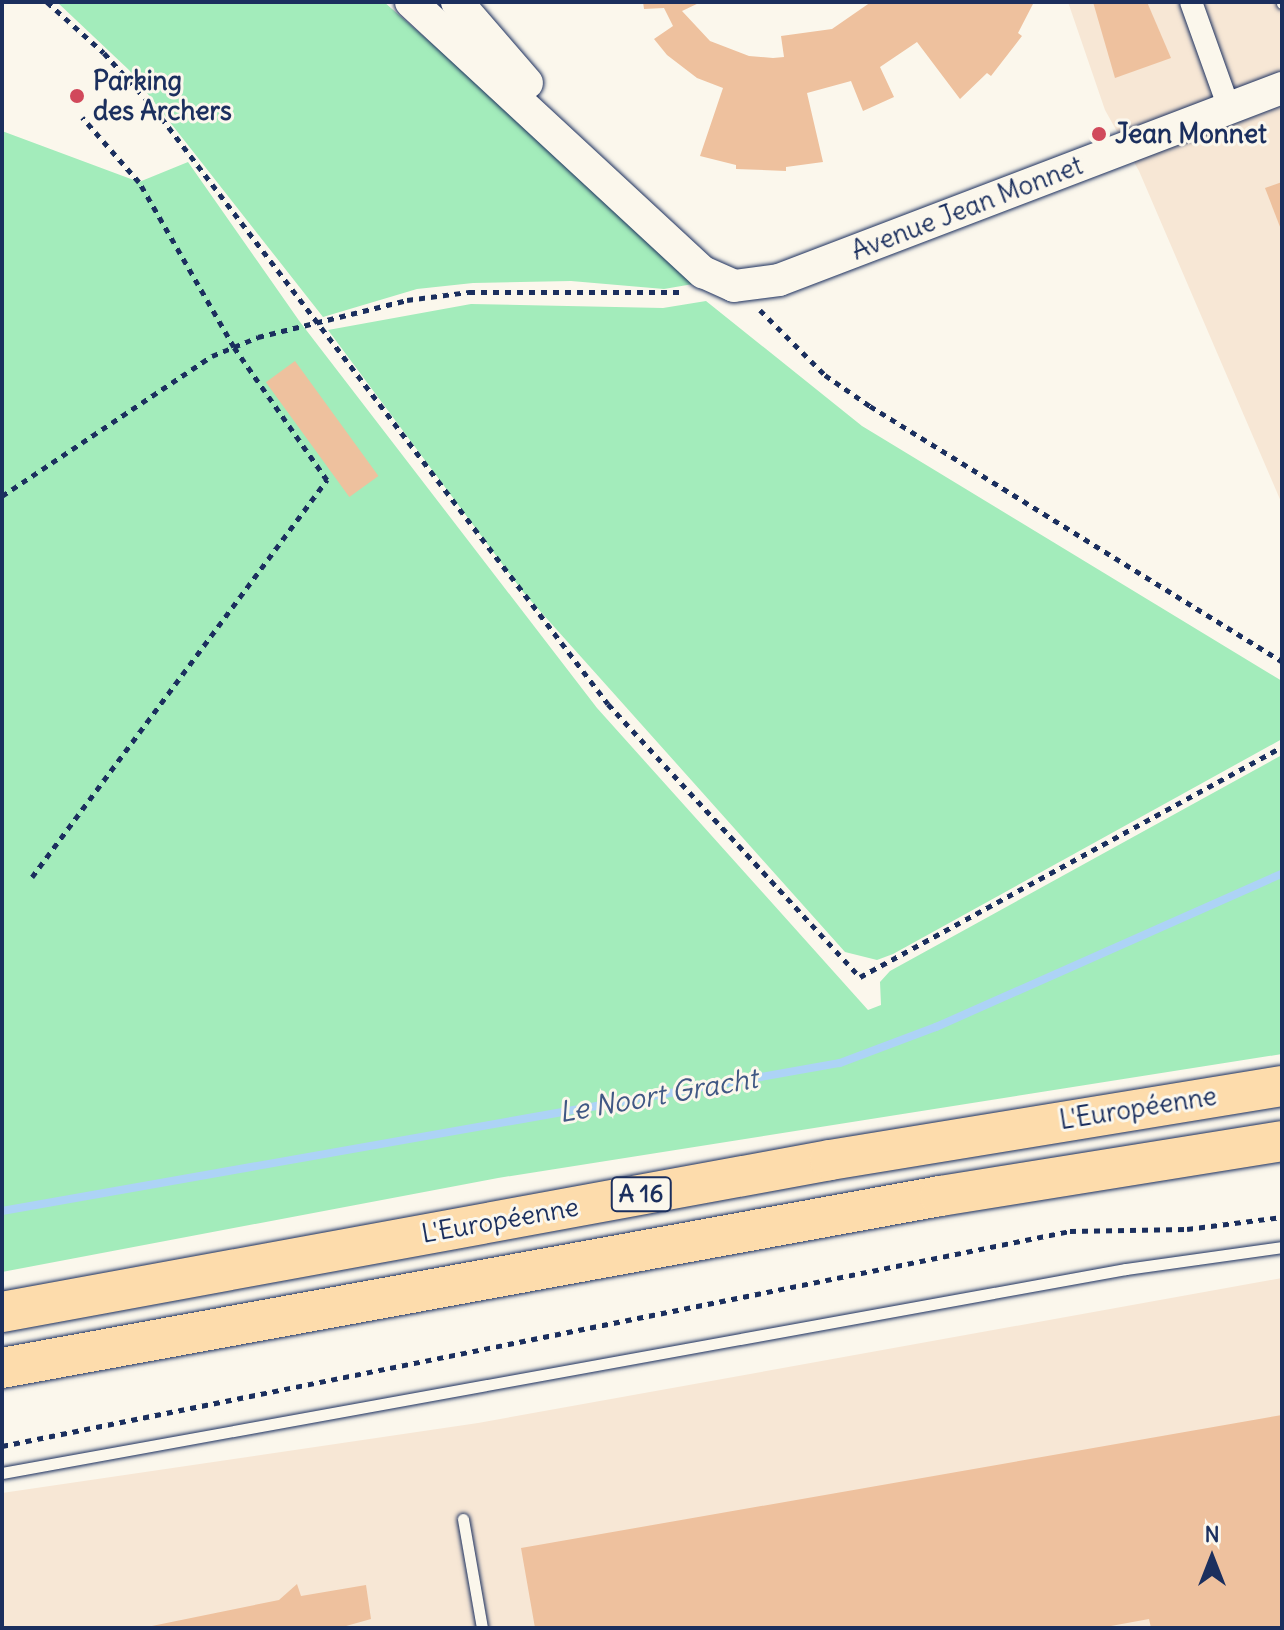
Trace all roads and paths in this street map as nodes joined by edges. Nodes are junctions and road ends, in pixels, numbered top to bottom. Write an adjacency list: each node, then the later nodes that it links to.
1 (47, 2): 10 (path)
2 (411, 2): 8 (main road)
3 (457, 2): 8 (main road)
4 (1191, 2): 6 (street)
5 (1282, 88): 6 (main road, Avenue Jean Monnet)
6 (1229, 108): 9 (main road, Avenue Jean Monnet)
7 (82, 117): 11 (path)
8 (618, 188): 9 (main road)
9 (732, 285): 10 (path); 13 (path)
10 (315, 323): 11 (path); 14 (path)
11 (234, 347): 12 (path); 15 (path)
12 (2, 496)
13 (1282, 661)
14 (1282, 747)
15 (32, 877)
16 (1282, 1086): 20 (highway, L'Européenne / A 16)
17 (1282, 1141): 21 (highway, L'Européenne / A 16)
18 (1282, 1217): 22 (path)
19 (1282, 1247): 23 (lane)
20 (2, 1312)
21 (2, 1368)
22 (2, 1446)
23 (2, 1473)
24 (463, 1519): 25 (lane)
25 (482, 1628)

